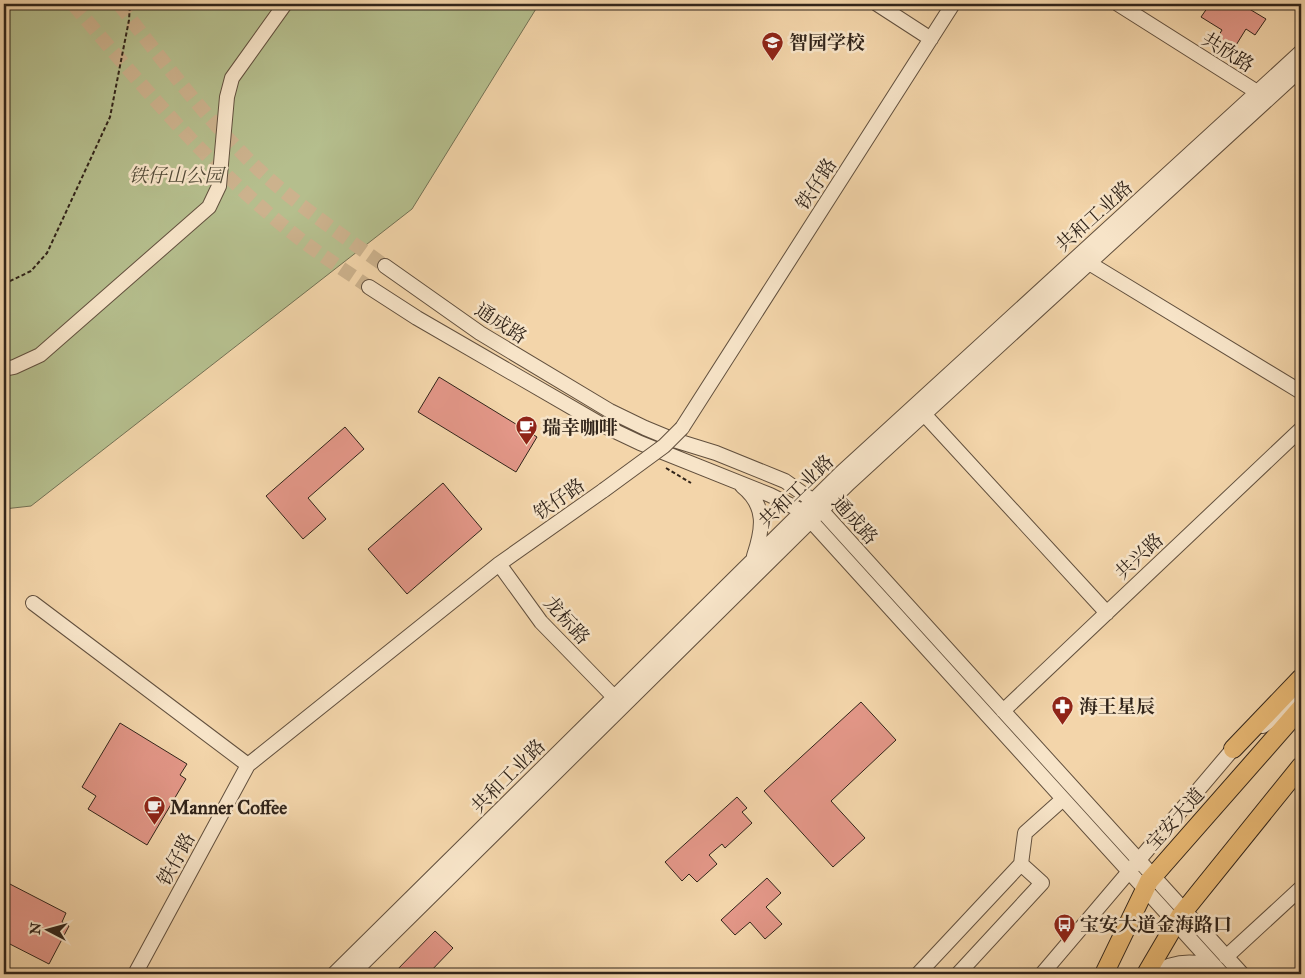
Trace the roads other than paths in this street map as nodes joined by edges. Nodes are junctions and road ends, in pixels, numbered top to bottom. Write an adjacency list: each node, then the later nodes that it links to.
1 (285, 4): 12 (street)
2 (878, 4): 5 (street)
3 (953, 4): 5 (street, 铁仔路)
4 (1118, 4): 8 (street, 共欣路)
5 (931, 39): 20 (street, 铁仔路, bridge)
6 (1301, 52): 8 (street, 共和工业路)
7 (1301, 69): 8 (street, 共和工业路)
8 (1263, 96): 9 (street, 共和工业路); 17 (street, 共和工业路)
9 (1089, 263): 13 (street); 14 (street, 共和工业路)
10 (385, 266): 17 (street, 通成路)
11 (369, 287): 16 (street, 通成路)
12 (4, 369)
13 (1301, 392)
14 (924, 414): 17 (street, 共和工业路); 22 (street)
15 (1301, 429): 22 (street, 共兴路)
16 (737, 482): 18 (street, 通成路); 19 (street)
17 (817, 505): 18 (street, 共和工业路); 27 (street, 通成路)
18 (806, 516): 19 (street, 共和工业路); 32 (street, 通成路); 44 (street, 共和工业路)
19 (753, 559): 24 (street, 共和工业路)
20 (499, 564): 24 (street, 龙标路); 29 (street, 铁仔路)
21 (33, 603): 29 (street)
22 (1106, 613): 27 (street, 共兴路)
23 (1301, 678): 28 (main road)
24 (614, 697): 43 (street, 共和工业路)
25 (1301, 697): 28 (street)
26 (1301, 708): 37 (main road, 宝安大道)
27 (1003, 711): 34 (street, 通成路)
28 (1233, 748): 34 (street)
29 (248, 765): 42 (street, 铁仔路)
30 (1301, 766): 33 (main road)
31 (1301, 781): 33 (main road)
32 (1062, 799): 35 (street); 36 (street, 通成路)
33 (1256, 821): 39 (main road)
34 (1139, 861): 36 (street); 37 (street, 通成路)
35 (1021, 864): 45 (street); 46 (street)
36 (1129, 872): 37 (street, 通成路); 47 (street)
37 (1149, 883): 39 (street); 48 (main road, 宝安大道)
38 (1301, 888): 40 (street)
39 (1180, 917): 40 (street); 41 (street); 49 (main road)
40 (1226, 957): 51 (street)
41 (1219, 971): 50 (street)
42 (135, 974)
43 (334, 974)
44 (352, 974)
45 (918, 974)
46 (958, 974)
47 (1042, 974)
48 (1104, 974)
49 (1146, 974)
50 (1153, 974)
51 (1242, 974)

